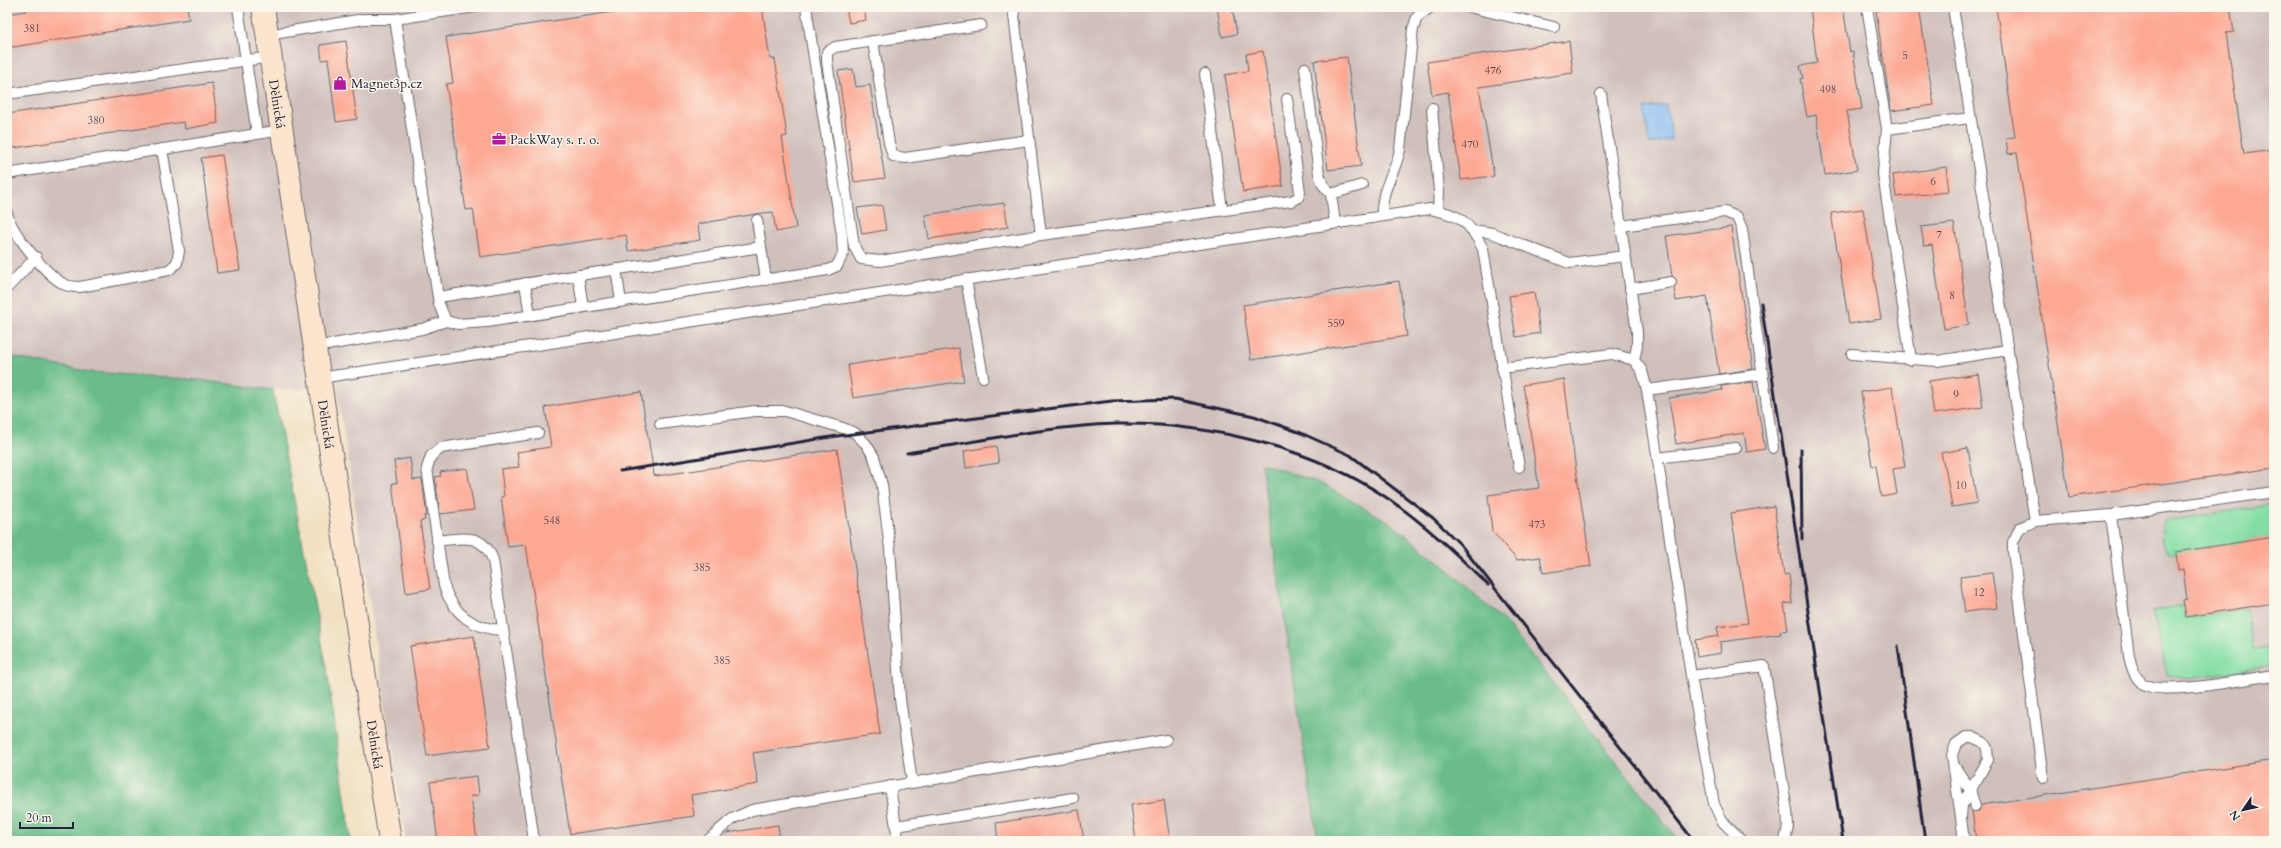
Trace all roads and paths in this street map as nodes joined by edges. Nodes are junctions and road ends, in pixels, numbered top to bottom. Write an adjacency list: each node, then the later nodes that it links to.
1 (238, 7): 16 (lane)
2 (263, 7): 13 (street, Dělnická)
3 (475, 7): 10 (lane)
4 (806, 7): 47 (lane)
5 (1013, 7): 27 (lane)
6 (1431, 7): 35 (lane)
7 (1469, 7): 12 (lane)
8 (1867, 7): 24 (lane)
9 (1952, 7): 23 (lane)
10 (395, 19): 13 (lane); 52 (lane)
11 (981, 25): 14 (lane)
12 (1554, 27)
13 (267, 35): 15 (street, Dělnická)
14 (873, 41): 27 (lane); 40 (lane)
15 (271, 57): 16 (lane); 25 (street, Dělnická)
16 (246, 60): 19 (lane); 26 (lane)
17 (1305, 68): 31 (lane)
18 (1205, 74): 32 (lane)
19 (7, 94)
20 (1601, 94): 38 (lane)
21 (1287, 99): 32 (lane)
22 (1432, 108): 33 (lane)
23 (1970, 118): 24 (lane); 58 (lane)
24 (1887, 129): 61 (lane)
25 (282, 130): 26 (lane); 57 (street, Dělnická)
26 (257, 134): 28 (lane)
27 (1029, 140): 40 (lane)
28 (162, 149): 29 (lane); 43 (lane)
29 (7, 174)
30 (1362, 185): 31 (lane)
31 (1331, 194): 37 (lane)
32 (1222, 210): 40 (lane)
33 (1438, 211): 35 (lane); 39 (lane)
34 (7, 213): 43 (lane)
35 (1382, 216): 37 (lane)
36 (757, 220): 41 (lane)
37 (1335, 223): 46 (lane)
38 (1621, 226): 42 (lane); 63 (lane)
39 (1474, 232): 42 (lane); 62 (lane)
40 (1041, 235)
41 (761, 248): 44 (lane); 47 (lane)
42 (1625, 256): 51 (lane)
43 (36, 257): 50 (lane)
44 (616, 269): 45 (lane); 53 (lane)
45 (578, 275): 49 (lane); 54 (lane)
46 (966, 279): 64 (lane); 65 (lane)
47 (766, 280): 53 (lane)
48 (1671, 282): 51 (lane)
49 (525, 283): 52 (lane); 55 (lane)
50 (7, 288)
51 (1630, 290): 60 (lane)
52 (438, 296): 56 (lane)
53 (622, 302): 54 (lane)
54 (583, 307): 55 (lane)
55 (530, 316): 56 (lane)
56 (446, 321): 57 (lane)
57 (315, 347): 65 (street, Dělnická)
58 (2008, 350): 61 (lane); 75 (lane)
59 (1852, 354): 61 (lane)
60 (1634, 360): 62 (lane); 66 (lane)
61 (1911, 360)
62 (1502, 368): 72 (lane)
63 (1763, 374): 66 (lane); 70 (lane)
64 (982, 377)
65 (320, 378): 91 (street, Dělnická)
66 (1647, 390): 71 (lane)
67 (660, 424): 84 (lane)
68 (538, 433): 76 (lane)
69 (1736, 448): 71 (lane)
70 (1773, 448)
71 (1657, 458): 79 (lane)
72 (1519, 467)
73 (2274, 492): 74 (lane)
74 (2111, 514): 75 (lane); 78 (lane)
75 (2035, 521): 83 (lane)
76 (437, 541): 77 (lane); 77 (lane)
77 (503, 630): 92 (lane)
78 (2274, 674)
79 (1691, 676): 95 (lane); 96 (lane)
80 (1166, 740): 84 (lane)
81 (1954, 764): 82 (lane); 82 (lane); 86 (lane); 89 (lane)
82 (1986, 766): 86 (lane)
83 (2043, 778)
84 (912, 782): 85 (lane)
85 (890, 786): 90 (lane); 93 (lane)
86 (1970, 790): 88 (lane); 89 (lane)
87 (1073, 798): 90 (lane)
88 (1975, 806)
89 (1961, 818): 97 (lane)
90 (896, 826): 94 (lane)
91 (390, 841)
92 (534, 841)
93 (707, 841)
94 (898, 841)
95 (1742, 841)
96 (1785, 841)
97 (1964, 841)

